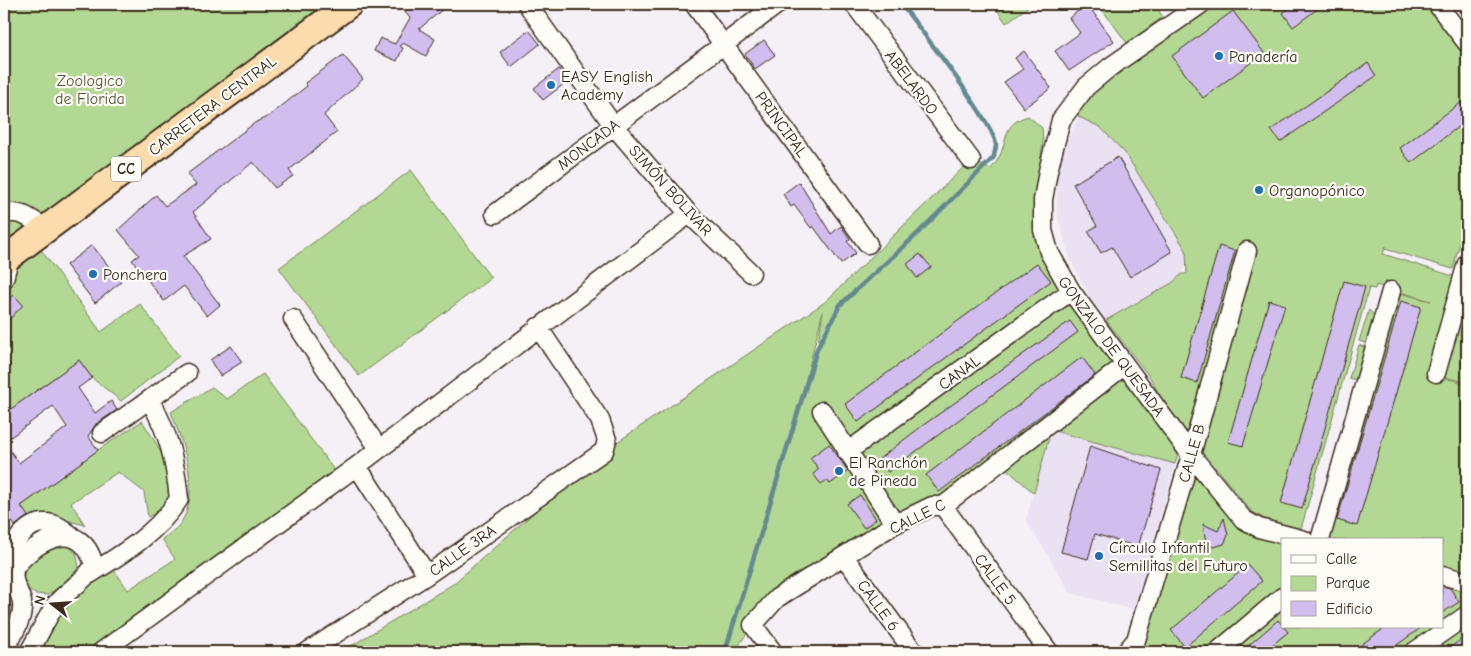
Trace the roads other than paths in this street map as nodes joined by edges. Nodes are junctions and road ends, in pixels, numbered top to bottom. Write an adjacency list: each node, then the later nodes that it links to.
1 (349, 4): 15 (highway, CARRETERA CENTRAL / CC)
2 (527, 4): 10 (street, SIMÓN BOLIVAR)
3 (694, 4): 9 (street, PRINCIPAL)
4 (778, 4): 9 (street, MONCADA)
5 (854, 4): 11 (street, ABELARDO)
6 (1202, 4): 21 (street, GONZALO DE QUESADA)
7 (1437, 4): 8 (street)
8 (1467, 43)
9 (725, 45): 10 (street, MONCADA); 16 (street, PRINCIPAL)
10 (613, 125): 13 (street, MONCADA); 14 (street, SIMÓN BOLIVAR)
11 (971, 160)
12 (4, 214): 15 (street)
13 (496, 214)
14 (689, 214): 20 (street, SIMÓN BOLIVAR); 24 (street)
15 (46, 229): 19 (highway, CARRETERA CENTRAL / CC)
16 (868, 244)
17 (1247, 251): 33 (street, CALLE B)
18 (1467, 263): 27 (street)
19 (6, 265)
20 (751, 273)
21 (1070, 291): 25 (street, GONZALO DE QUESADA); 32 (street, CANAL)
22 (1391, 291): 38 (street)
23 (292, 319): 31 (street)
24 (538, 327): 31 (street); 41 (street, CALLE 3RA)
25 (1126, 365): 33 (street, GONZALO DE QUESADA); 35 (street, CALLE C)
26 (187, 373): 28 (street)
27 (1436, 373)
28 (150, 400): 30 (street); 40 (street)
29 (822, 411): 32 (street)
30 (102, 433)
31 (379, 449): 34 (street)
32 (847, 452): 36 (street)
33 (1191, 455): 37 (street, GONZALO DE QUESADA); 53 (street, CALLE B)
34 (357, 466): 41 (street); 48 (street)
35 (943, 506): 36 (street, CALLE C); 52 (street, CALLE 5)
36 (895, 524): 39 (street, CALLE C)
37 (1296, 538)
38 (1321, 538)
39 (845, 558): 50 (street, CALLE C); 51 (street, CALLE 6)
40 (90, 574): 46 (street); 47 (street)
41 (427, 574): 49 (street, CALLE 3RA)
42 (1444, 576): 43 (street)
43 (1467, 582)
44 (1281, 598): 54 (street)
45 (1467, 615): 55 (street)
46 (4, 650)
47 (29, 652)
48 (101, 652)
49 (307, 652)
50 (773, 652)
51 (914, 652)
52 (1049, 652)
53 (1126, 652)
54 (1217, 652)
55 (1414, 652)

